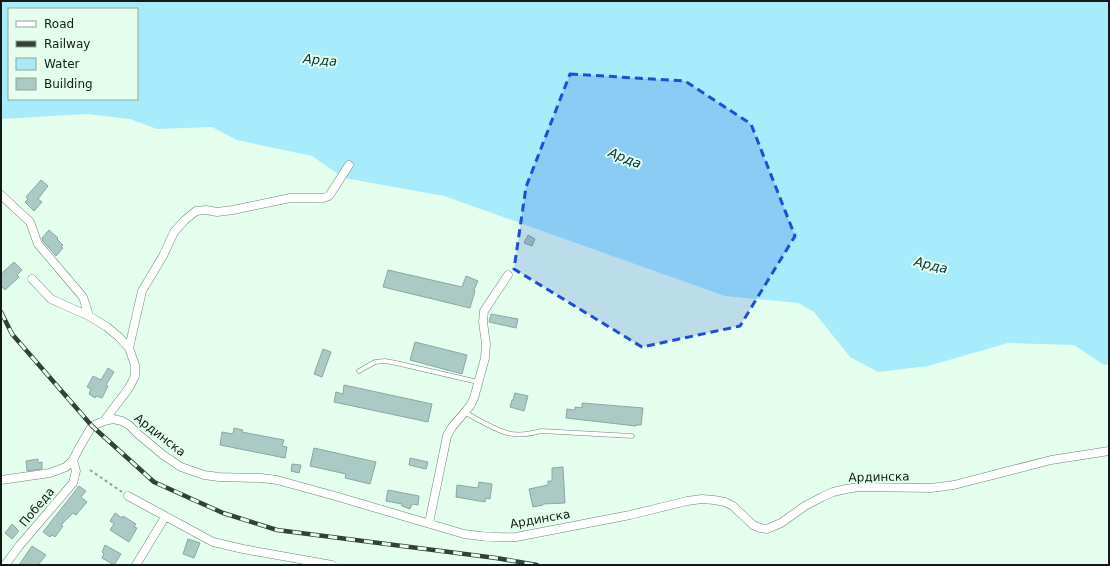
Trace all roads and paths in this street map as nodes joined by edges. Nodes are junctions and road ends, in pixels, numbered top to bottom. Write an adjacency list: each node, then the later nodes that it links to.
1 (349, 165): 6 (street)
2 (1, 195): 5 (street)
3 (508, 275): 8 (street)
4 (32, 279): 5 (street)
5 (89, 316): 6 (street)
6 (129, 348): 10 (street)
7 (360, 371): 8 (lane)
8 (478, 382): 9 (street)
9 (464, 412): 11 (lane); 18 (street)
10 (104, 421): 13 (street); 18 (street, Ардинска)
11 (632, 436)
12 (1109, 450): 18 (street, Ардинска)
13 (73, 460): 15 (street); 19 (street, Победа)
14 (90, 470): 16 (path)
15 (1, 480)
16 (128, 496): 17 (street)
17 (166, 516): 20 (street); 21 (street)
18 (429, 523)
19 (5, 565)
20 (136, 565)
21 (332, 565)

